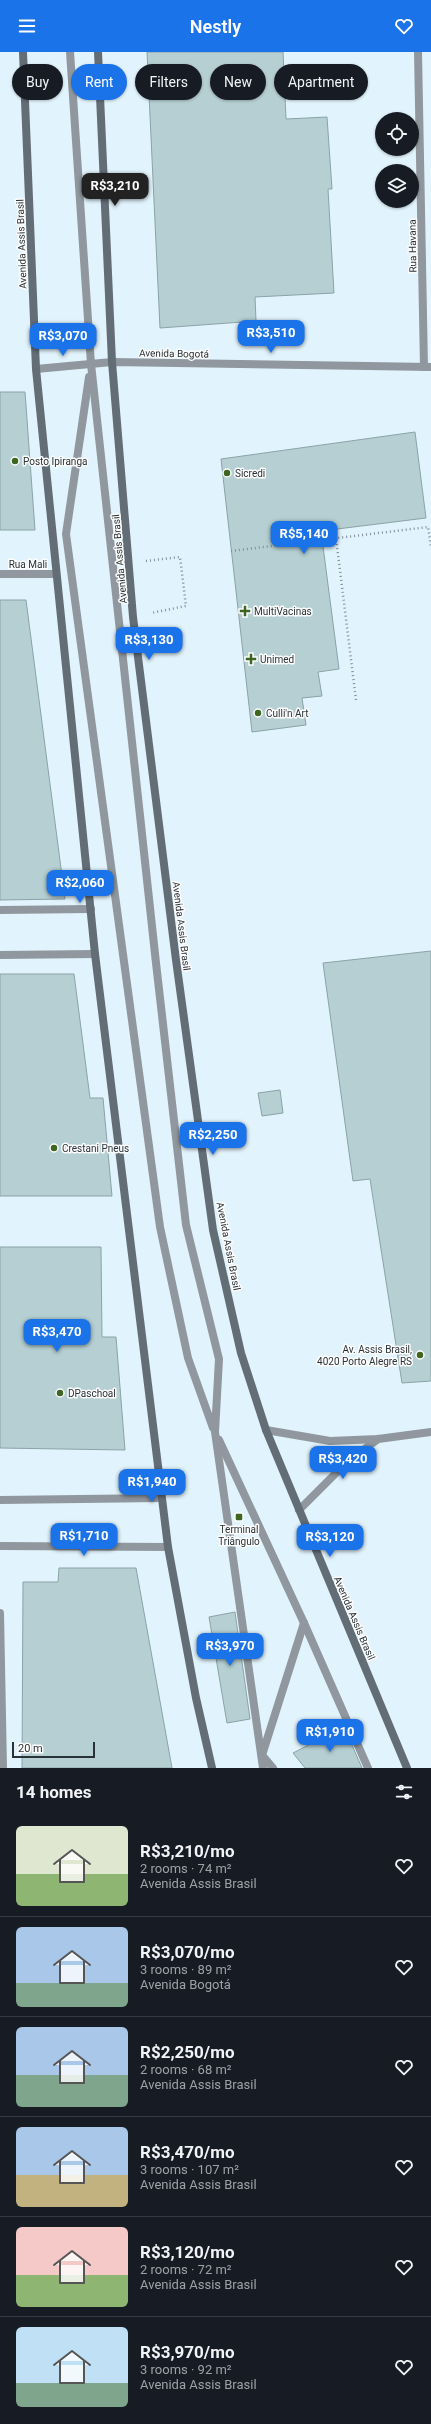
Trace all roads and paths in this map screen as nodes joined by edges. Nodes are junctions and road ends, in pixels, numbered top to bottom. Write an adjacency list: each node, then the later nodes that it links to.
1 (23, 52): 8 (main road, Avenida Assis Brasil)
2 (70, 52): 6 (street)
3 (98, 52): 5 (main road, Avenida Assis Brasil)
4 (418, 52): 7 (street, Rua Havana)
5 (112, 362): 6 (street, Avenida Bogotá); 7 (street, Avenida Bogotá); 16 (main road, Avenida Assis Brasil)
6 (91, 364): 8 (street, Avenida Bogotá); 23 (street); 23 (street)
7 (428, 367)
8 (36, 369): 15 (main road, Avenida Assis Brasil)
9 (315, 523): 10 (path)
10 (336, 538): 11 (path); 12 (path); 17 (path)
11 (431, 547)
12 (231, 551)
13 (168, 558): 16 (path)
14 (0, 574): 15 (street, Rua Mali)
15 (56, 574): 18 (main road, Avenida Assis Brasil)
16 (134, 617): 22 (main road, Avenida Assis Brasil)
17 (356, 700)
18 (91, 909): 19 (street); 20 (main road, Avenida Assis Brasil)
19 (0, 910)
20 (95, 954): 21 (street); 26 (main road, Avenida Assis Brasil)
21 (0, 955)
22 (266, 1430): 25 (street); 28 (main road, Avenida Assis Brasil)
23 (214, 1432): 32 (street); 33 (street)
24 (431, 1432): 25 (street)
25 (378, 1439): 28 (street)
26 (161, 1498): 27 (street); 30 (main road, Avenida Assis Brasil)
27 (0, 1500)
28 (299, 1510): 39 (main road, Avenida Assis Brasil)
29 (0, 1546): 30 (street)
30 (168, 1547): 35 (main road, Avenida Assis Brasil)
31 (0, 1613): 34 (street)
32 (304, 1623): 33 (street); 38 (street)
33 (262, 1755): 36 (street); 37 (street)
34 (3, 1768)
35 (212, 1768)
36 (263, 1768)
37 (273, 1768)
38 (368, 1768)
39 (407, 1768)

